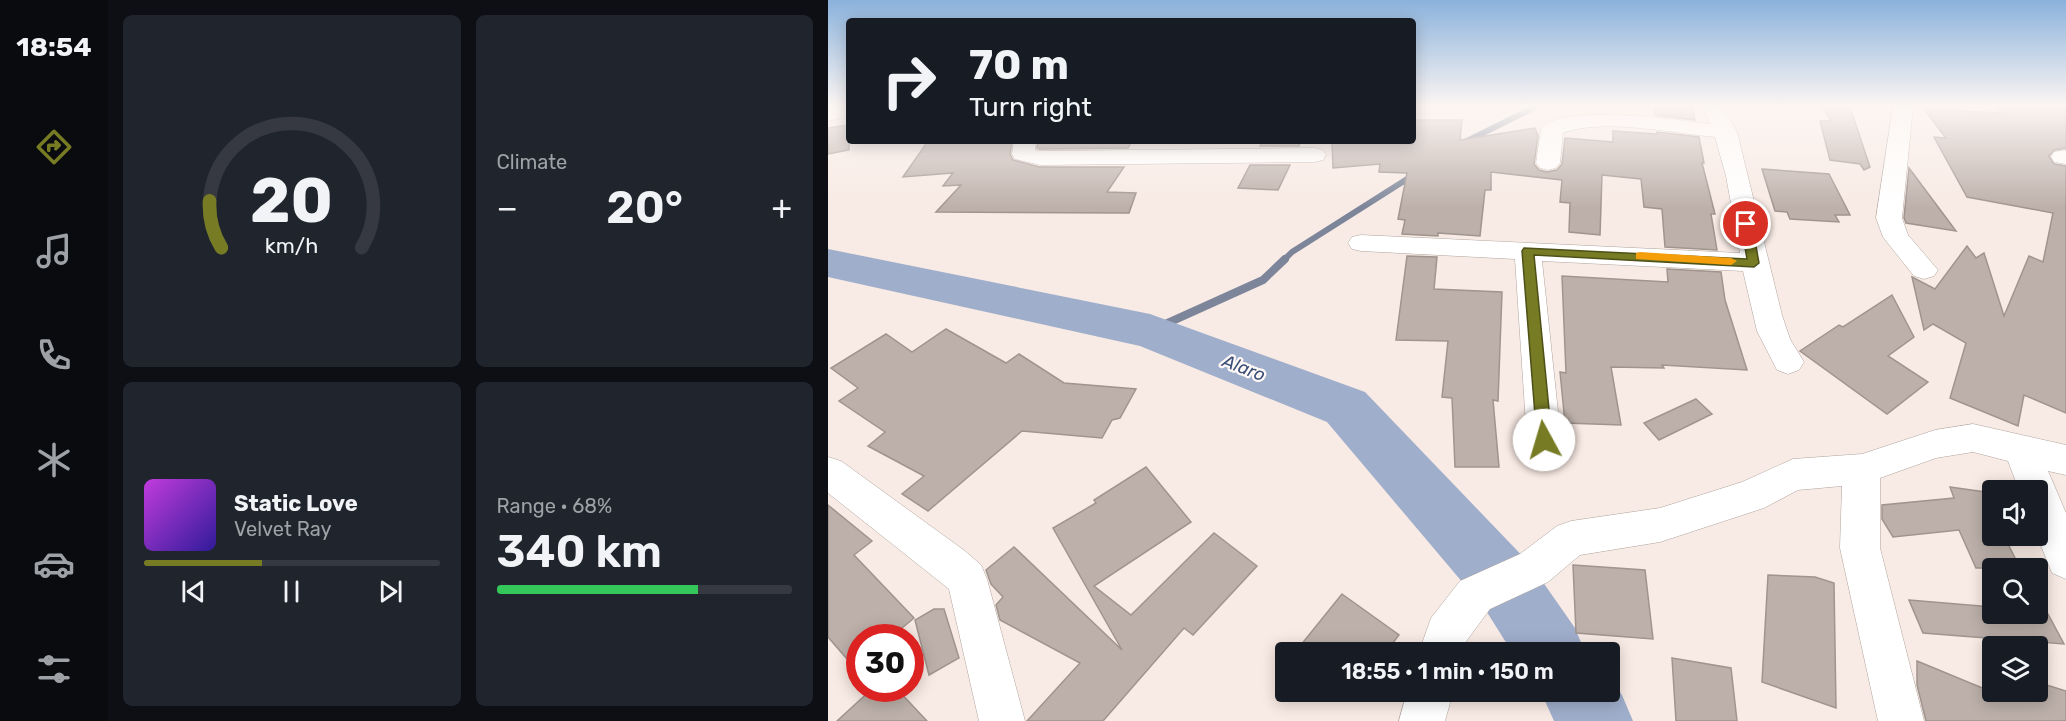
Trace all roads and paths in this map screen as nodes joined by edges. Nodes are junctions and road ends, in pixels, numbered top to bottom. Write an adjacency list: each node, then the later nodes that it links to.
1 (1551, 141): 6 (street)
2 (1728, 141): 9 (street)
3 (1899, 141): 10 (street)
4 (1025, 144): 5 (street)
5 (1315, 155)
6 (1548, 163)
7 (1361, 243): 8 (street)
8 (1528, 251): 9 (street); 12 (street)
9 (1754, 263): 11 (street)
10 (1923, 270)
11 (1788, 362)
12 (1544, 440)
13 (2022, 452): 14 (street); 15 (street); 17 (street)
14 (2066, 460)
15 (1862, 469): 18 (street); 22 (street)
16 (828, 472): 20 (street)
17 (2066, 560)
18 (1444, 642)
19 (1427, 702): 21 (street)
20 (1002, 721)
21 (1422, 721)
22 (1901, 721)

